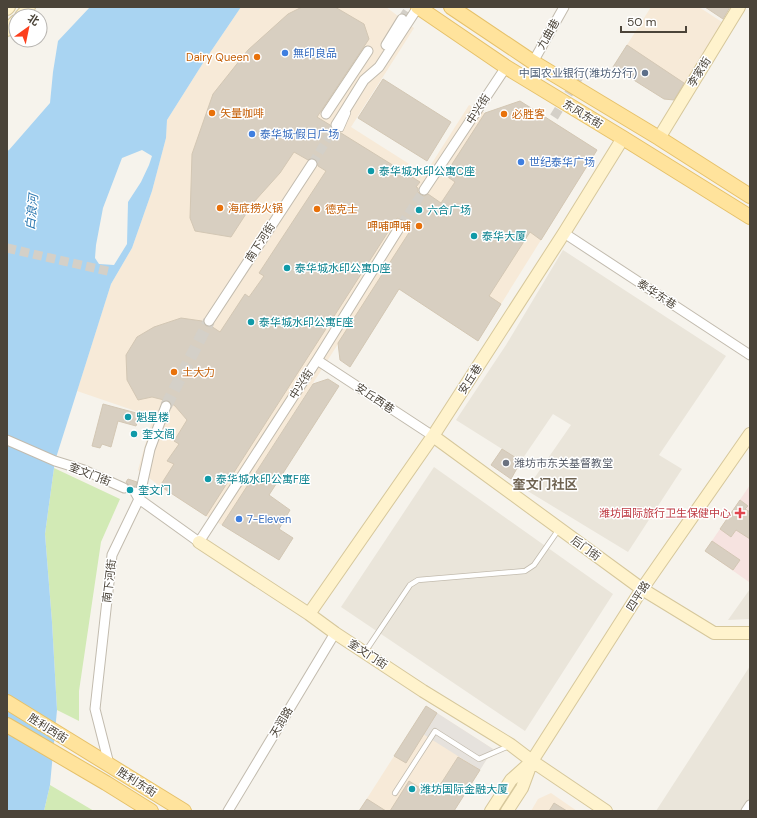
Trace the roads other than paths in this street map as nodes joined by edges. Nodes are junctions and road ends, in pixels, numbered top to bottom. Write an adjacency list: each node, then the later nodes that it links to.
1 (9, 7): 6 (street)
2 (418, 7): 10 (main road, 东风东街); 11 (street)
3 (451, 7): 9 (main road, 东风东街)
4 (564, 7): 9 (street, 九曲巷)
5 (739, 7): 15 (street, 李家街)
6 (7, 9)
7 (402, 19): 11 (street)
8 (368, 51): 12 (street)
9 (533, 62): 15 (main road, 东风东街)
10 (506, 67): 14 (main road, 东风东街); 17 (street, 中兴街)
11 (364, 80): 13 (street)
12 (326, 114)
13 (339, 127)
14 (623, 138): 19 (main road, 东风东街); 21 (street, 安丘巷)
15 (659, 138): 18 (main road, 东风东街)
16 (312, 164): 22 (street, 南下河街)
17 (424, 190)
18 (750, 196)
19 (750, 217)
20 (402, 225): 24 (street, 中兴街)
21 (564, 234): 23 (street, 泰华东巷); 27 (street, 安丘巷)
22 (209, 321)
23 (750, 355)
24 (318, 360): 27 (street, 安丘西巷); 32 (street, 中兴街)
25 (166, 406): 30 (street, 南下河街)
26 (750, 434): 33 (street, 四平路)
27 (433, 436): 31 (street, 后门街); 34 (street, 安丘巷)
28 (7, 440): 29 (street, 奎文门街)
29 (124, 488)
30 (137, 496): 32 (street, 奎文门街); 43 (street, 南下河街)
31 (559, 528): 33 (street, 后门街); 37 (lane)
32 (199, 542): 34 (street, 奎文门街)
33 (642, 590): 36 (street, 后门街); 42 (street, 四平路)
34 (309, 614): 35 (street, 奎文门街)
35 (335, 633): 37 (street, 奎文门街); 49 (street, 天润路)
36 (750, 633)
37 (365, 652): 40 (street, 奎文门街)
38 (7, 702): 41 (main road, 胜利西街)
39 (7, 725): 44 (main road, 胜利西街)
40 (511, 745): 42 (street, 奎文门街); 45 (lane)
41 (89, 753): 43 (main road, 胜利东街)
42 (532, 761): 50 (street, 四平路); 51 (street, 四平路); 52 (street, 奎文门街)
43 (108, 764): 48 (main road, 胜利东街)
44 (82, 769): 47 (main road, 胜利东街)
45 (395, 793)
46 (750, 805): 53 (street)
47 (151, 811)
48 (184, 811)
49 (228, 811)
50 (491, 811)
51 (507, 811)
52 (606, 811)
53 (746, 811)

